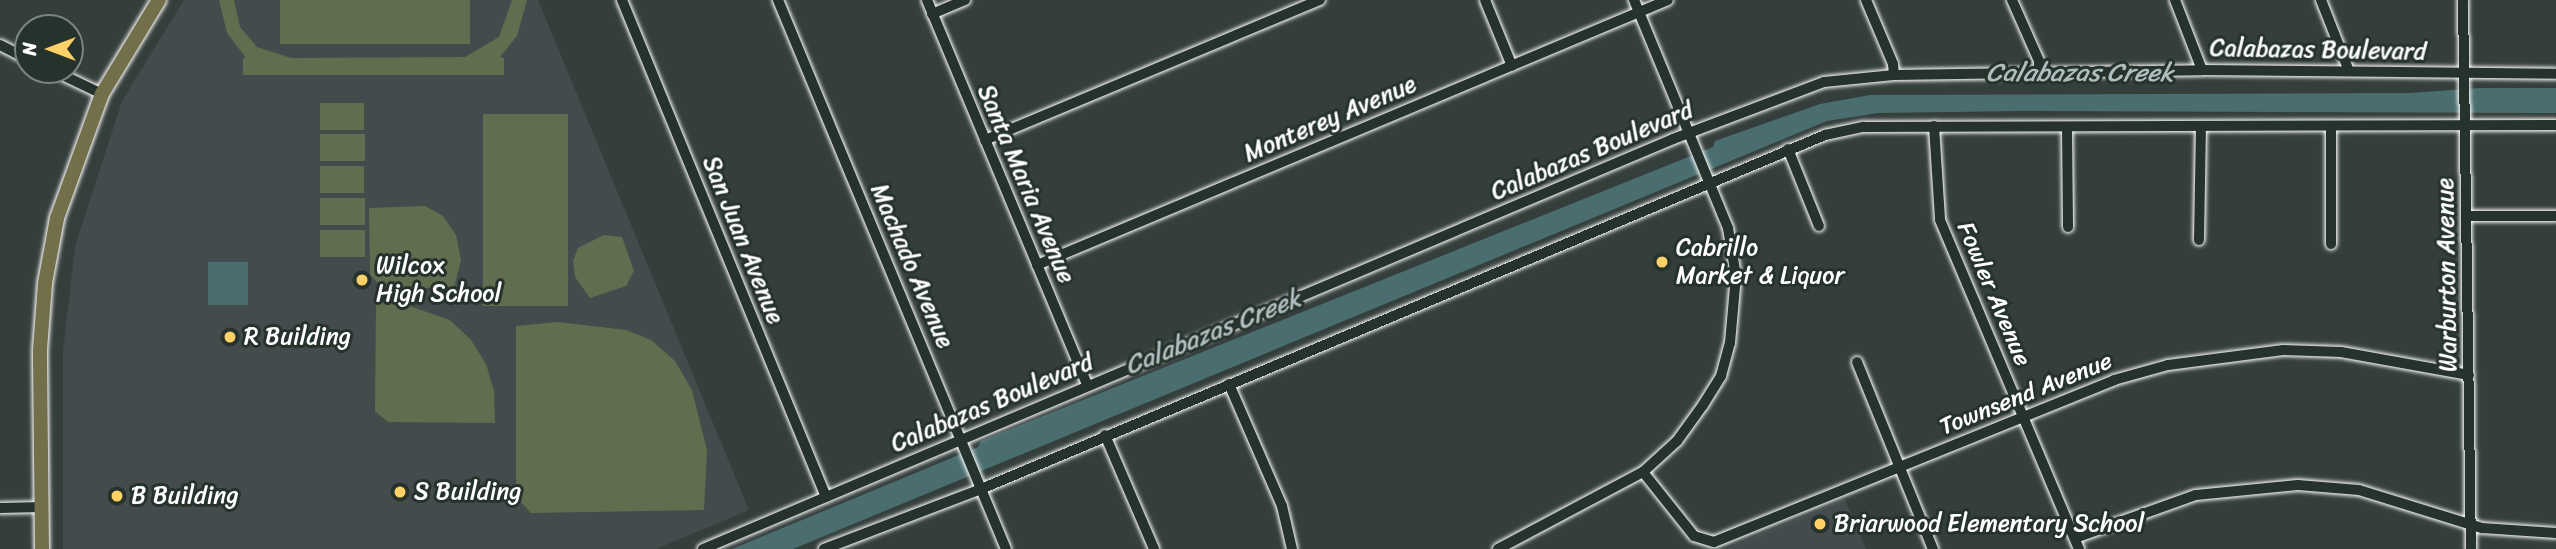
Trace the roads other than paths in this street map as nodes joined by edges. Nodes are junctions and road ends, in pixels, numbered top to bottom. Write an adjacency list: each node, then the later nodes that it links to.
1 (159, 0): 25 (main road)
2 (622, 0): 53 (street, San Juan Avenue)
3 (778, 0): 49 (street, Machado Avenue)
4 (927, 0): 16 (street, Santa Maria Avenue)
5 (965, 0): 16 (street)
6 (1320, 0): 33 (street)
7 (1485, 0): 17 (street)
8 (1634, 0): 15 (street)
9 (1668, 0): 15 (street, Monterey Avenue)
10 (1866, 0): 23 (street)
11 (2012, 0): 20 (street)
12 (2175, 0): 18 (street)
13 (2321, 0): 19 (street)
14 (2463, 0): 21 (street, Warburton Avenue)
15 (1639, 12): 17 (street, Monterey Avenue); 32 (street)
16 (932, 14): 33 (street, Santa Maria Avenue)
17 (1512, 65): 42 (street, Monterey Avenue)
18 (2202, 70): 19 (street, Calabazas Boulevard); 20 (street, Calabazas Boulevard)
19 (2349, 71): 21 (street, Calabazas Boulevard)
20 (2039, 73): 23 (street, Calabazas Boulevard)
21 (2465, 73): 22 (street, Calabazas Boulevard); 29 (street, Warburton Avenue)
22 (2556, 74)
23 (1894, 75): 32 (street, Calabazas Boulevard)
24 (81, 84): 25 (street)
25 (102, 94): 54 (main road)
26 (2556, 125): 29 (street)
27 (1934, 126): 30 (street); 34 (street); 47 (street, Fowler Avenue)
28 (2201, 127): 30 (street); 31 (street); 40 (street)
29 (2466, 127): 31 (street); 36 (street, Warburton Avenue)
30 (2067, 128): 39 (street)
31 (2330, 128): 41 (street)
32 (1689, 132): 35 (street); 46 (street, Calabazas Boulevard)
33 (985, 140): 42 (street, Santa Maria Avenue)
34 (1788, 149): 35 (street); 38 (street)
35 (1710, 183): 45 (street); 51 (street)
36 (2467, 216): 37 (street); 44 (street, Warburton Avenue)
37 (2556, 216)
38 (1819, 226)
39 (2068, 227)
40 (2199, 240)
41 (2331, 244)
42 (1037, 265): 46 (street, Santa Maria Avenue)
43 (1857, 362): 50 (street)
44 (2469, 375): 47 (street, Townsend Avenue); 56 (street, Warburton Avenue)
45 (1228, 384): 48 (street); 66 (street)
46 (1087, 385): 49 (street, Calabazas Boulevard)
47 (2023, 416): 50 (street, Townsend Avenue); 59 (street, Fowler Avenue)
48 (1105, 435): 52 (street); 65 (street)
49 (961, 440): 52 (street, Machado Avenue); 53 (street, Calabazas Boulevard)
50 (1899, 468): 51 (street, Townsend Avenue); 68 (street)
51 (1643, 472): 67 (street)
52 (981, 489): 58 (street); 64 (street, Machado Avenue)
53 (826, 497): 61 (street, Calabazas Boulevard)
54 (42, 507): 55 (street); 60 (main road)
55 (0, 508)
56 (2471, 524): 57 (street); 59 (street); 69 (street, Warburton Avenue)
57 (2556, 533)
58 (851, 538): 62 (street); 63 (street)
59 (2077, 544)
60 (42, 549)
61 (703, 549)
62 (824, 549)
63 (856, 549)
64 (1006, 549)
65 (1154, 549)
66 (1292, 549)
67 (1499, 549)
68 (1933, 549)
69 (2471, 549)

